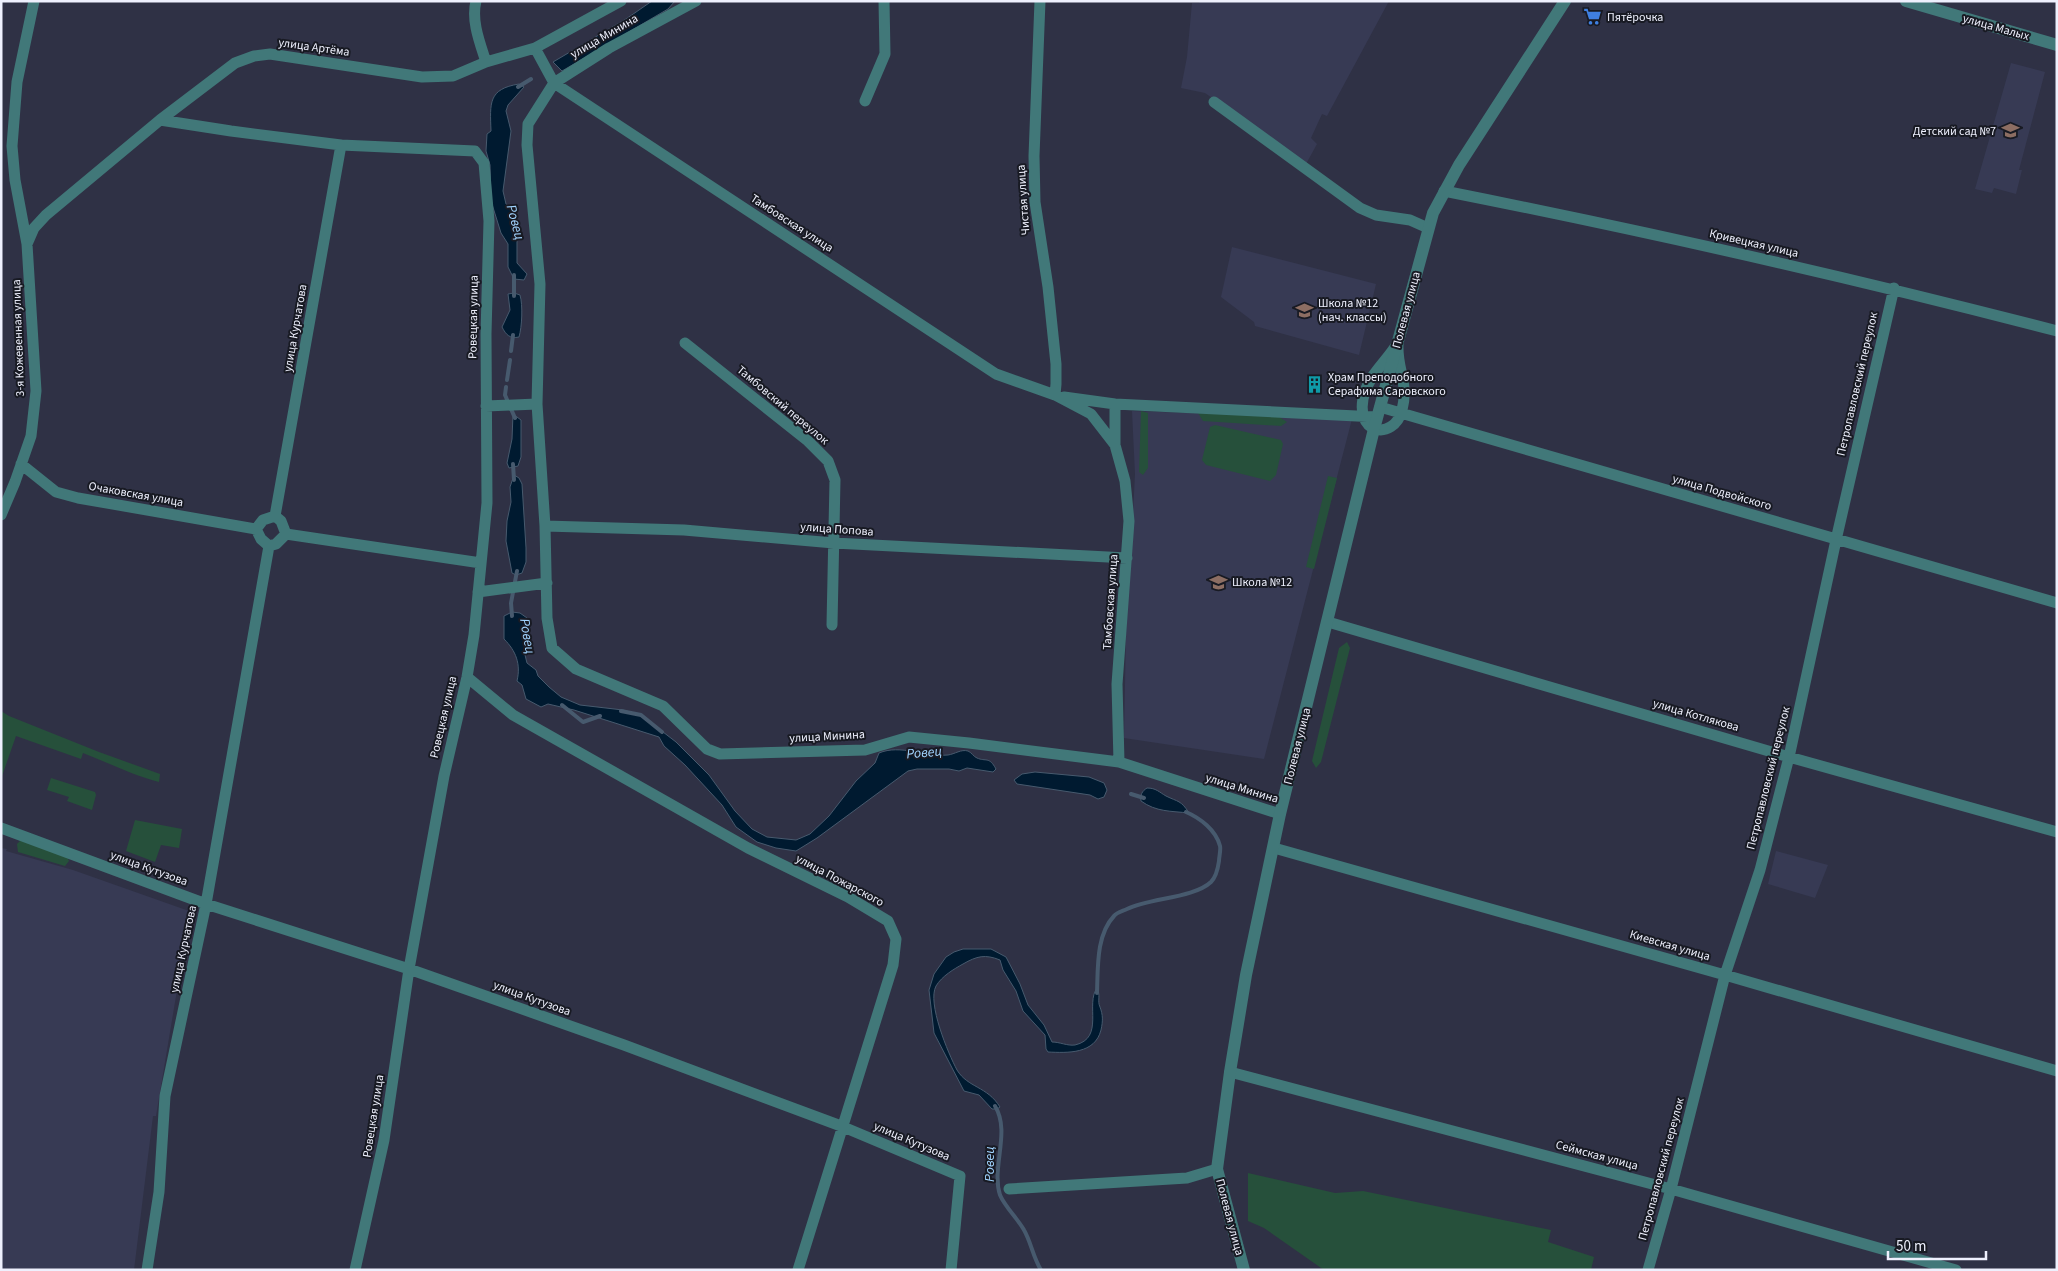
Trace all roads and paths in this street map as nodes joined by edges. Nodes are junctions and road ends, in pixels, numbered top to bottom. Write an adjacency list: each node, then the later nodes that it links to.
1 (34, 1): 19 (street, 3-я Кожевенная улица)
2 (476, 1): 11 (street)
3 (621, 1): 10 (street, улица Артёма)
4 (696, 1): 12 (street, улица Минина)
5 (884, 1): 13 (street)
6 (1040, 1): 24 (street, Чистая улица)
7 (1565, 1): 17 (street, Полевая улица)
8 (1906, 1): 9 (street, улица Малых)
9 (2057, 45)
10 (534, 48): 11 (street, улица Артёма); 12 (street, Тамбовская улица)
11 (486, 62): 15 (street, улица Артёма)
12 (554, 83): 24 (street, Тамбовская улица); 25 (street)
13 (865, 101)
14 (1214, 102): 18 (street)
15 (160, 120): 16 (street); 19 (street, улица Артёма)
16 (341, 145): 27 (street, Ровецкая улица); 34 (street, улица Курчатова)
17 (1444, 191): 18 (street, Полевая улица); 20 (street, Кривецкая улица)
18 (1428, 228): 23 (street, Полевая улица)
19 (27, 244): 32 (street, 3-я Кожевенная улица)
20 (1894, 288): 21 (street, Кривецкая улица); 38 (street, Петропавловский переулок)
21 (2057, 330)
22 (685, 343): 39 (street, Тамбовский переулок)
23 (1397, 343): 28 (street); 29 (street); 30 (street, Полевая улица)
24 (1055, 395): 26 (street, Тамбовская улица); 31 (street, Тамбовская улица)
25 (537, 404): 27 (street); 35 (street)
26 (1116, 404): 29 (street, Тамбовская улица); 31 (street, Тамбовская улица)
27 (486, 406): 42 (street, Ровецкая улица)
28 (1402, 412): 30 (street, улица Подвойского); 30 (street); 38 (street, улица Подвойского)
29 (1362, 416): 30 (street, Тамбовская улица)
30 (1377, 417): 46 (street, Полевая улица)
31 (1115, 446): 41 (street, Тамбовская улица)
32 (21, 464): 33 (street, 3-я Кожевенная улица); 36 (street, Очаковская улица)
33 (1, 515)
34 (275, 516): 36 (street); 37 (street)
35 (545, 526): 39 (street, улица Попова); 43 (street)
36 (256, 529): 40 (street)
37 (286, 534): 40 (street); 42 (street)
38 (1836, 540): 45 (street, улица Подвойского); 49 (street, Петропавловский переулок)
39 (834, 543): 41 (street, улица Попова); 47 (street, Тамбовский переулок)
40 (269, 546): 55 (street, улица Курчатова)
41 (1127, 558): 50 (street, Тамбовская улица)
42 (481, 562): 44 (street, Ровецкая улица)
43 (547, 584): 44 (street); 50 (street, улица Минина)
44 (478, 592): 48 (street, Ровецкая улица)
45 (2057, 603)
46 (1328, 622): 49 (street, улица Котлякова); 51 (street, Полевая улица)
47 (832, 625)
48 (467, 677): 56 (street, Ровецкая улица); 60 (street, улица Пожарского)
49 (1789, 757): 53 (street, улица Котлякова); 57 (street, Петропавловский переулок)
50 (1120, 762): 51 (street, улица Минина)
51 (1280, 814): 54 (street, Полевая улица)
52 (1, 828): 55 (street, улица Кутузова)
53 (2057, 832)
54 (1274, 848): 57 (street, Киевская улица); 58 (street, Полевая улица)
55 (206, 904): 56 (street, улица Кутузова); 64 (street, улица Курчатова)
56 (409, 969): 60 (street, улица Кутузова); 65 (street, Ровецкая улица)
57 (1725, 975): 59 (street, Киевская улица); 63 (street, Петропавловский переулок)
58 (1230, 1072): 61 (street, Полевая улица); 63 (street, Сеймская улица)
59 (2057, 1072)
60 (841, 1126): 66 (street, улица Пожарского); 67 (street, улица Кутузова)
61 (1217, 1169): 62 (street); 68 (street, Полевая улица)
62 (1009, 1189)
63 (1672, 1189): 69 (street, Петропавловский переулок); 70 (street, Сеймская улица)
64 (147, 1270)
65 (355, 1270)
66 (798, 1270)
67 (951, 1270)
68 (1244, 1270)
69 (1648, 1270)
70 (1956, 1270)

